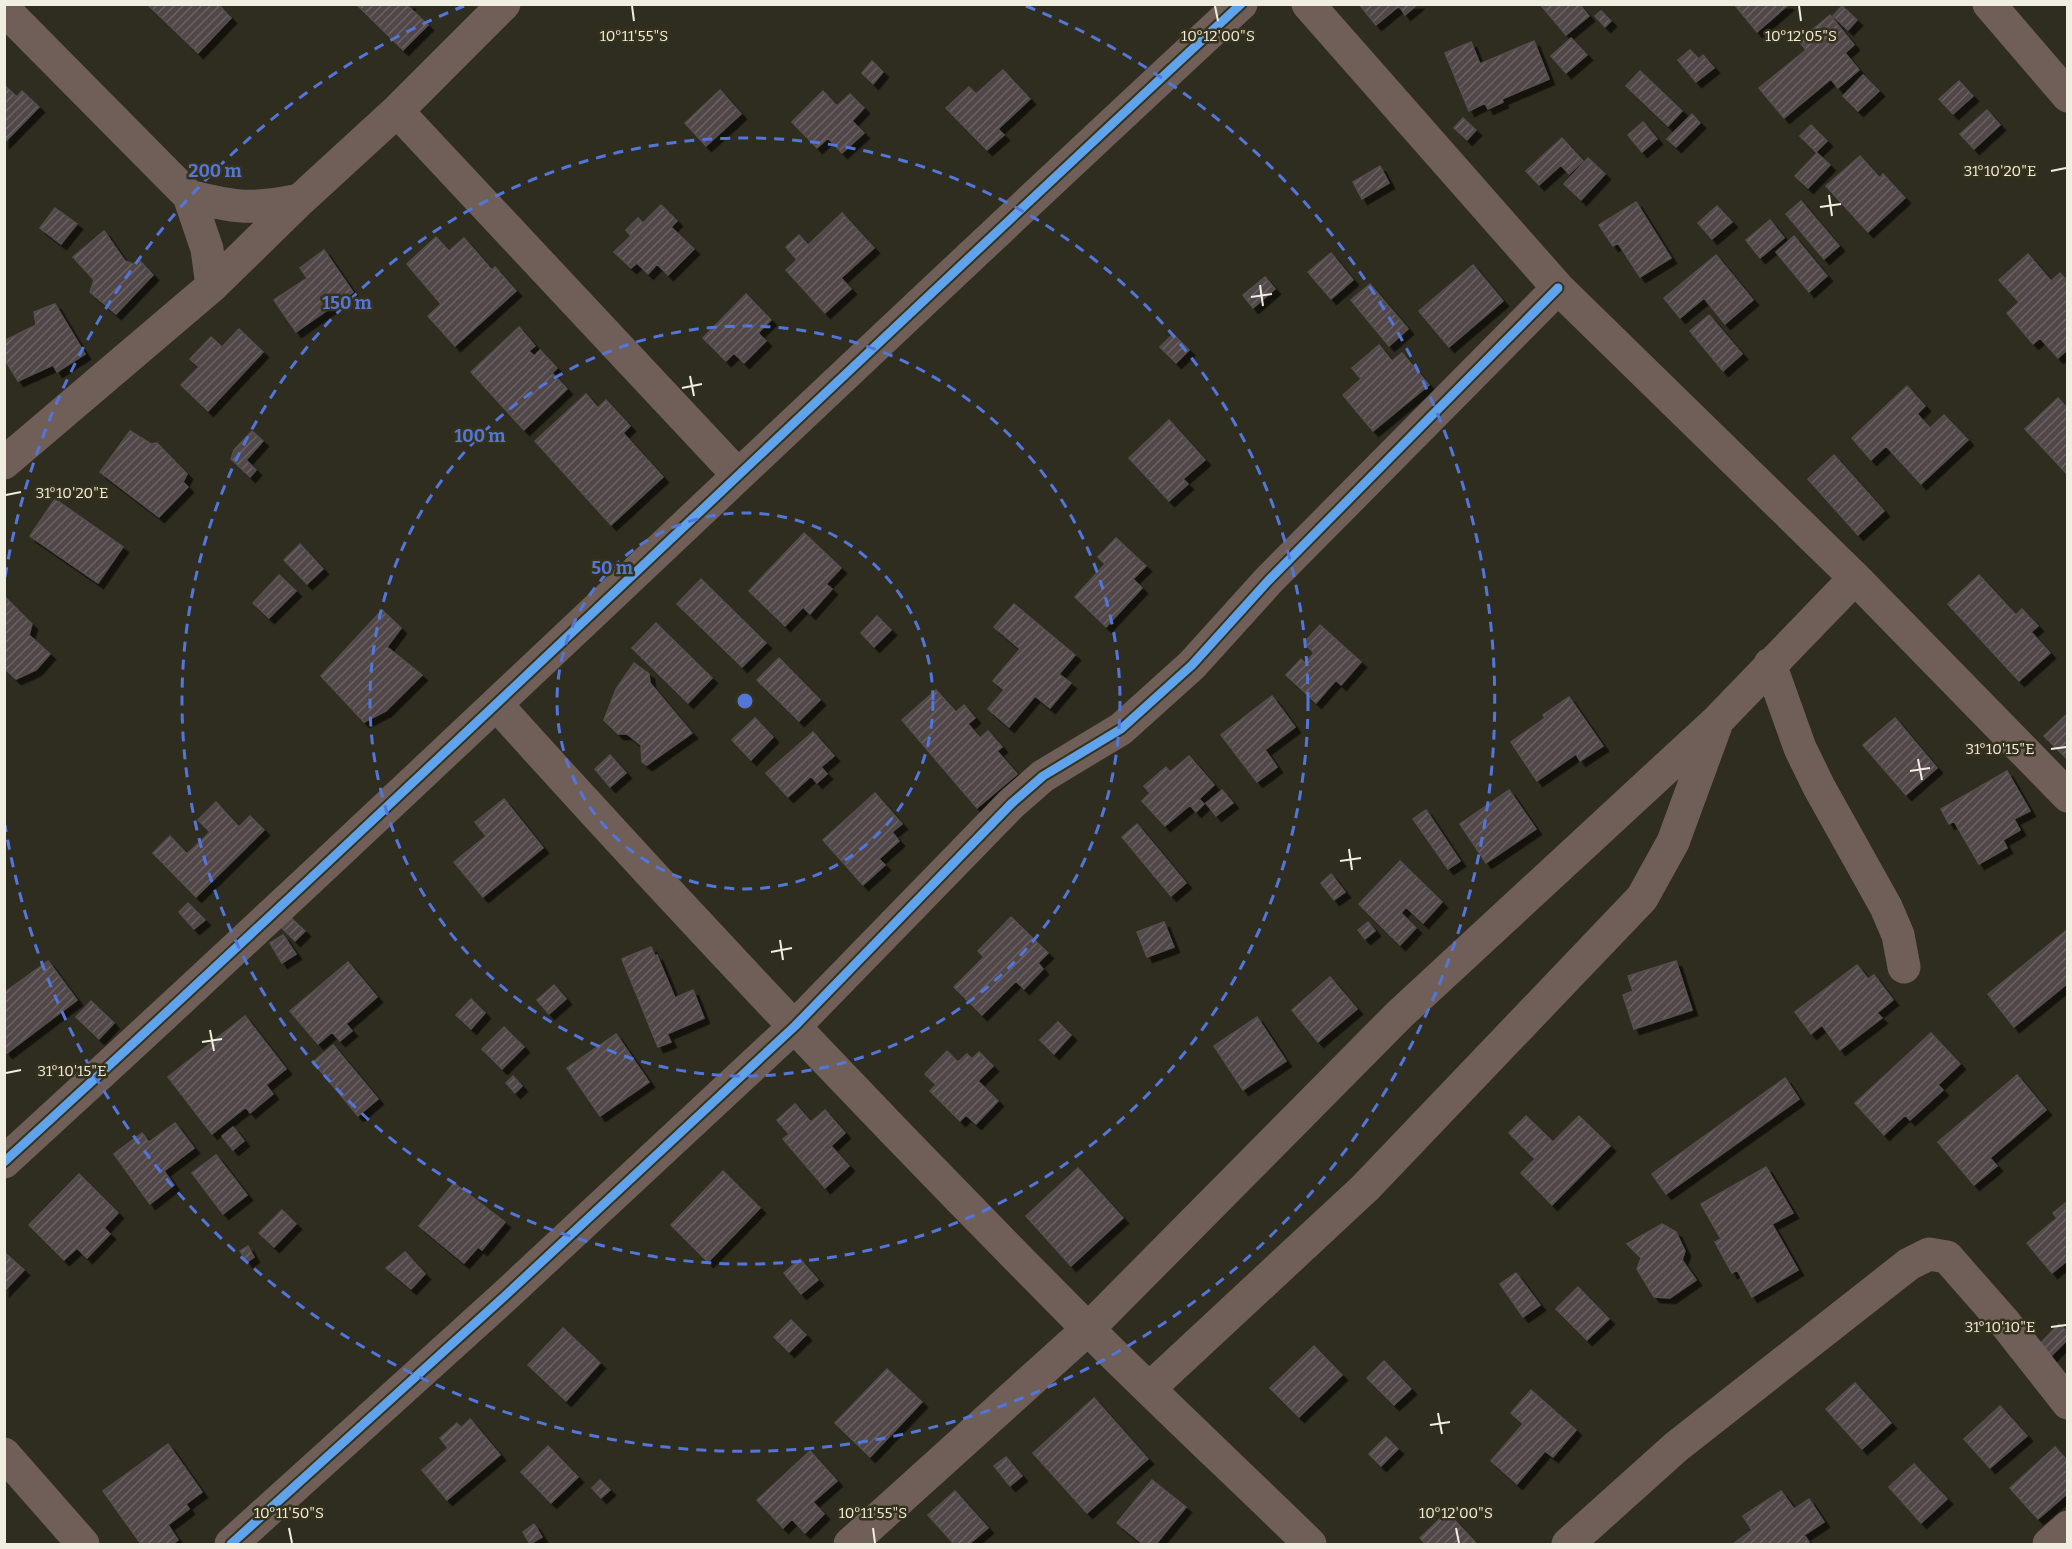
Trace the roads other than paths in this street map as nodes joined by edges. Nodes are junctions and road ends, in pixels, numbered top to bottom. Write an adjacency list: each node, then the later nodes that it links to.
1 (504, 4): 7 (street)
2 (1241, 4): 13 (street)
3 (1308, 4): 11 (street)
4 (1989, 4): 6 (street)
5 (4, 9): 8 (street)
6 (2067, 96)
7 (398, 111): 9 (street); 13 (street)
8 (189, 196): 9 (street); 10 (street)
9 (300, 200): 10 (street)
10 (212, 286): 12 (street)
11 (1558, 288): 14 (street); 20 (street)
12 (4, 463)
13 (737, 474): 16 (street)
14 (1855, 578): 15 (street); 18 (street)
15 (1770, 664): 17 (street); 19 (street)
16 (497, 705): 20 (street); 21 (street)
17 (1718, 720): 22 (street); 23 (street)
18 (2067, 796)
19 (1904, 967)
20 (795, 1026): 22 (street); 28 (street)
21 (4, 1162)
22 (1088, 1329): 23 (street); 29 (street)
23 (1150, 1388): 30 (street)
24 (2067, 1402): 31 (street)
25 (4, 1454): 27 (street)
26 (2067, 1527): 32 (street)
27 (83, 1545)
28 (231, 1545)
29 (850, 1545)
30 (1310, 1545)
31 (1568, 1545)
32 (2049, 1545)

